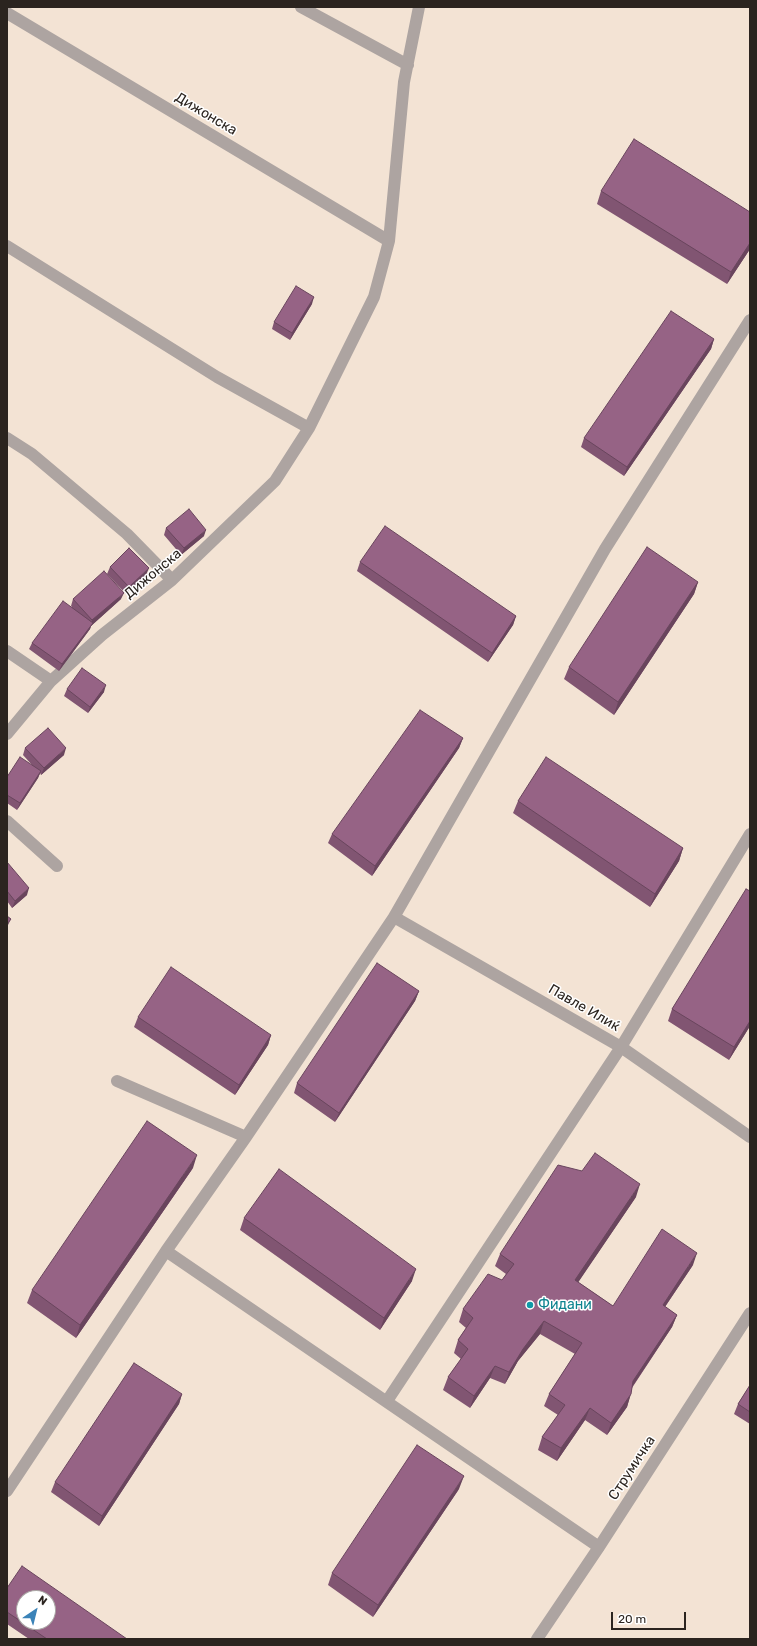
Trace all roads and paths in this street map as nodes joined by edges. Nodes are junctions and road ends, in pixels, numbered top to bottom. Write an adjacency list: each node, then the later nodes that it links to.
1 (301, 7): 4 (street)
2 (419, 7): 4 (street, Дижонска)
3 (7, 13): 5 (street, Дижонска)
4 (408, 65): 5 (street, Дижонска)
5 (389, 241): 8 (street, Дижонска)
6 (7, 246): 8 (street)
7 (750, 320): 17 (street)
8 (309, 428): 10 (street, Дижонска)
9 (7, 438): 10 (street)
10 (172, 580): 12 (street, Дижонска)
11 (7, 651): 12 (street)
12 (51, 681): 13 (street, Дижонска)
13 (7, 734)
14 (7, 821): 16 (street)
15 (750, 834): 18 (street)
16 (57, 866)
17 (394, 917): 18 (street, Павле Илиќ); 20 (street)
18 (621, 1047): 21 (street, Павле Илиќ); 24 (street)
19 (117, 1081): 20 (street)
20 (246, 1137): 22 (street)
21 (750, 1138)
22 (166, 1251): 24 (street); 25 (street)
23 (750, 1313): 26 (street, Струмичка)
24 (387, 1401): 26 (street)
25 (7, 1490)
26 (599, 1547): 27 (street, Струмичка)
27 (537, 1639)

